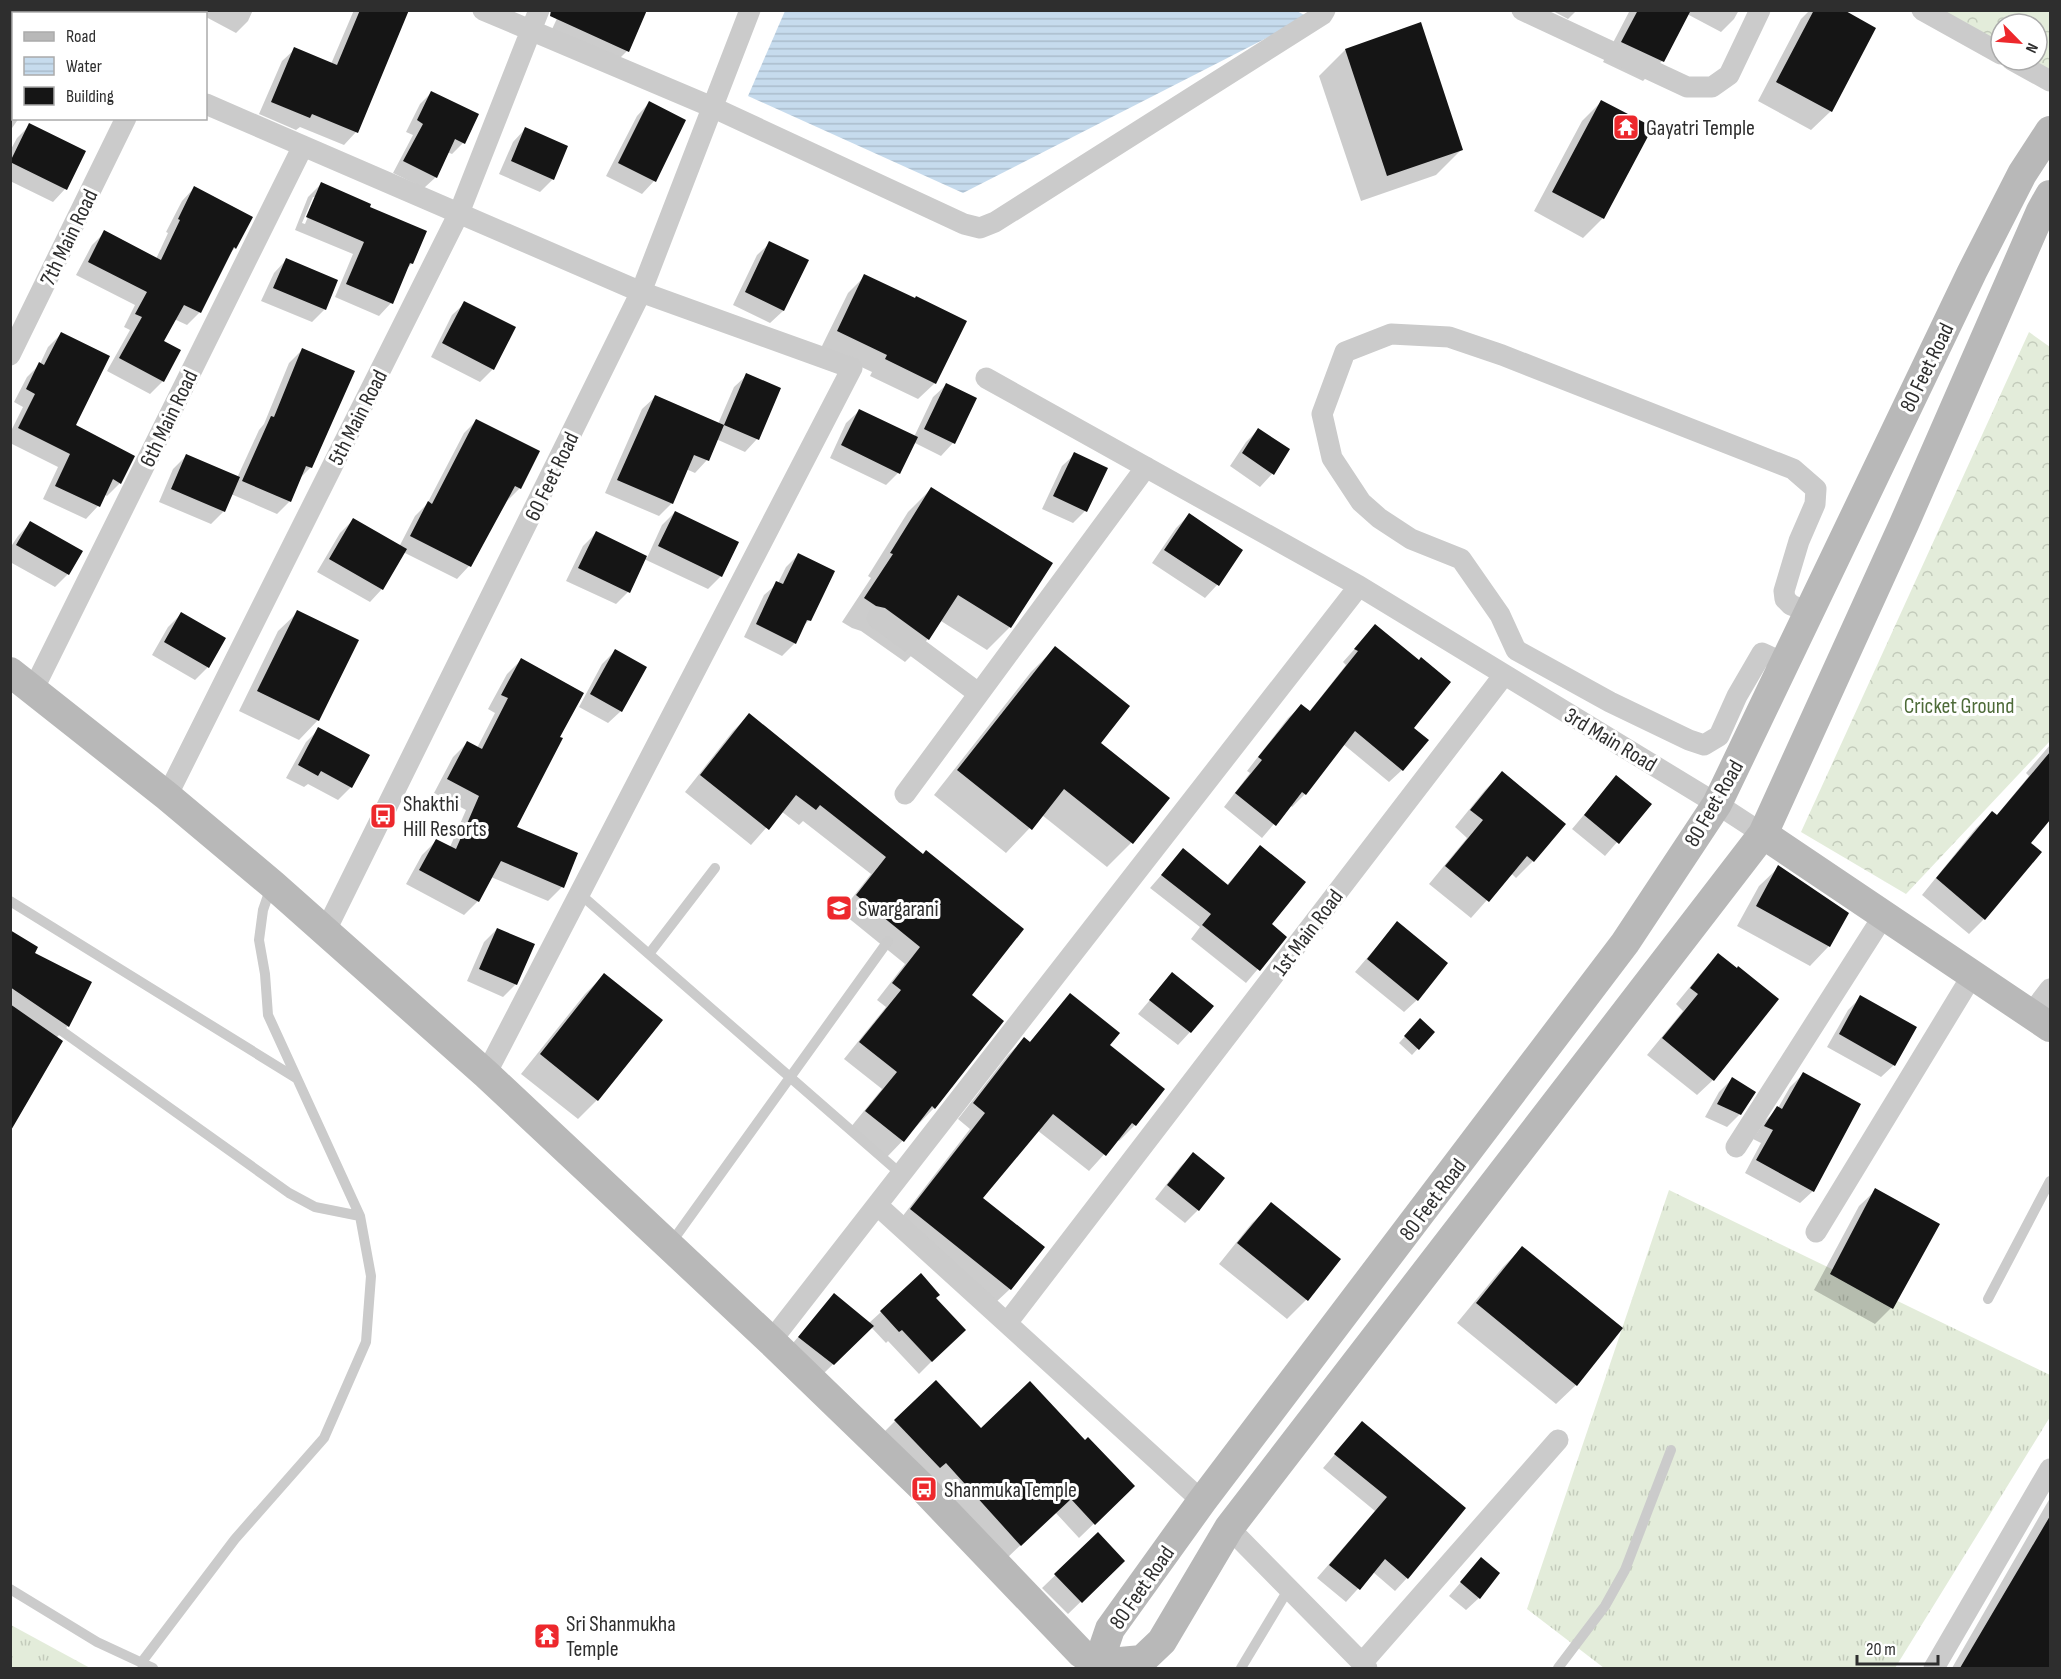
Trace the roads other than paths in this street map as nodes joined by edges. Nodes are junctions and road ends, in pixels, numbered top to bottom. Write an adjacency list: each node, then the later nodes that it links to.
1 (483, 10): 8 (street)
2 (539, 10): 8 (street)
3 (750, 10): 13 (street, 60 Feet Road)
4 (1522, 10): 5 (street)
5 (1760, 10)
6 (1922, 10): 9 (street)
7 (1320, 12): 13 (street)
8 (531, 32): 13 (street); 18 (street, 5th Main Road)
9 (1989, 47)
10 (2034, 72): 11 (street)
11 (2050, 81)
12 (207, 104): 16 (street)
13 (712, 107): 19 (street, 60 Feet Road)
14 (125, 120): 20 (street, 7th Main Road)
15 (2050, 131): 24 (main road, 80 Feet Road)
16 (303, 146): 18 (street); 28 (street, 6th Main Road)
17 (2050, 195): 33 (main road, 80 Feet Road)
18 (459, 213): 19 (street); 31 (street, 5th Main Road)
19 (641, 292): 36 (street); 39 (street, 60 Feet Road)
20 (10, 355)
21 (986, 378): 22 (street)
22 (1146, 467): 23 (street); 29 (street)
23 (1359, 586): 27 (street); 50 (street)
24 (1809, 612): 26 (main road, 80 Feet Road); 26 (street)
25 (878, 618): 29 (street)
26 (1784, 663): 32 (main road, 80 Feet Road)
27 (1504, 675): 32 (street, 3rd Main Road); 57 (street, 1st Main Road)
28 (22, 681): 31 (main road)
29 (978, 693): 30 (street)
30 (905, 794)
31 (168, 796): 35 (main road)
32 (1717, 804): 33 (street, 3rd Main Road); 62 (main road, 80 Feet Road)
33 (1763, 834): 38 (main road); 63 (main road, 80 Feet Road)
34 (716, 868): 41 (lane)
35 (272, 884): 39 (main road); 47 (lane)
36 (580, 894): 41 (lane); 46 (street)
37 (10, 901): 47 (lane)
38 (1884, 915): 42 (main road); 49 (street)
39 (326, 930): 46 (main road)
40 (888, 941): 48 (lane)
41 (649, 954): 48 (lane)
42 (1973, 974): 45 (main road); 54 (street)
43 (2050, 989): 45 (street)
44 (10, 994): 53 (lane)
45 (2041, 1020)
46 (486, 1074): 55 (main road)
47 (297, 1078): 53 (lane)
48 (790, 1078): 50 (lane); 55 (lane)
49 (1736, 1147)
50 (901, 1174): 52 (street)
51 (2050, 1181): 56 (lane)
52 (877, 1205): 57 (street); 58 (street)
53 (360, 1216): 67 (lane)
54 (1816, 1232)
55 (669, 1246): 58 (main road)
56 (1988, 1299)
57 (1007, 1323): 62 (street)
58 (771, 1341): 68 (main road)
59 (1558, 1440): 69 (street)
60 (1671, 1450): 72 (lane)
61 (2050, 1469): 73 (street)
62 (1202, 1501): 68 (main road, 80 Feet Road)
63 (1229, 1528): 65 (street); 66 (main road, 80 Feet Road)
64 (10, 1589): 67 (lane)
65 (1288, 1590): 69 (street); 71 (lane)
66 (1159, 1655): 68 (main road, 80 Feet Road)
67 (141, 1663): 70 (lane)
68 (1098, 1664)
69 (1364, 1666)
70 (153, 1668)
71 (1241, 1668)
72 (1558, 1668)
73 (1934, 1668)

